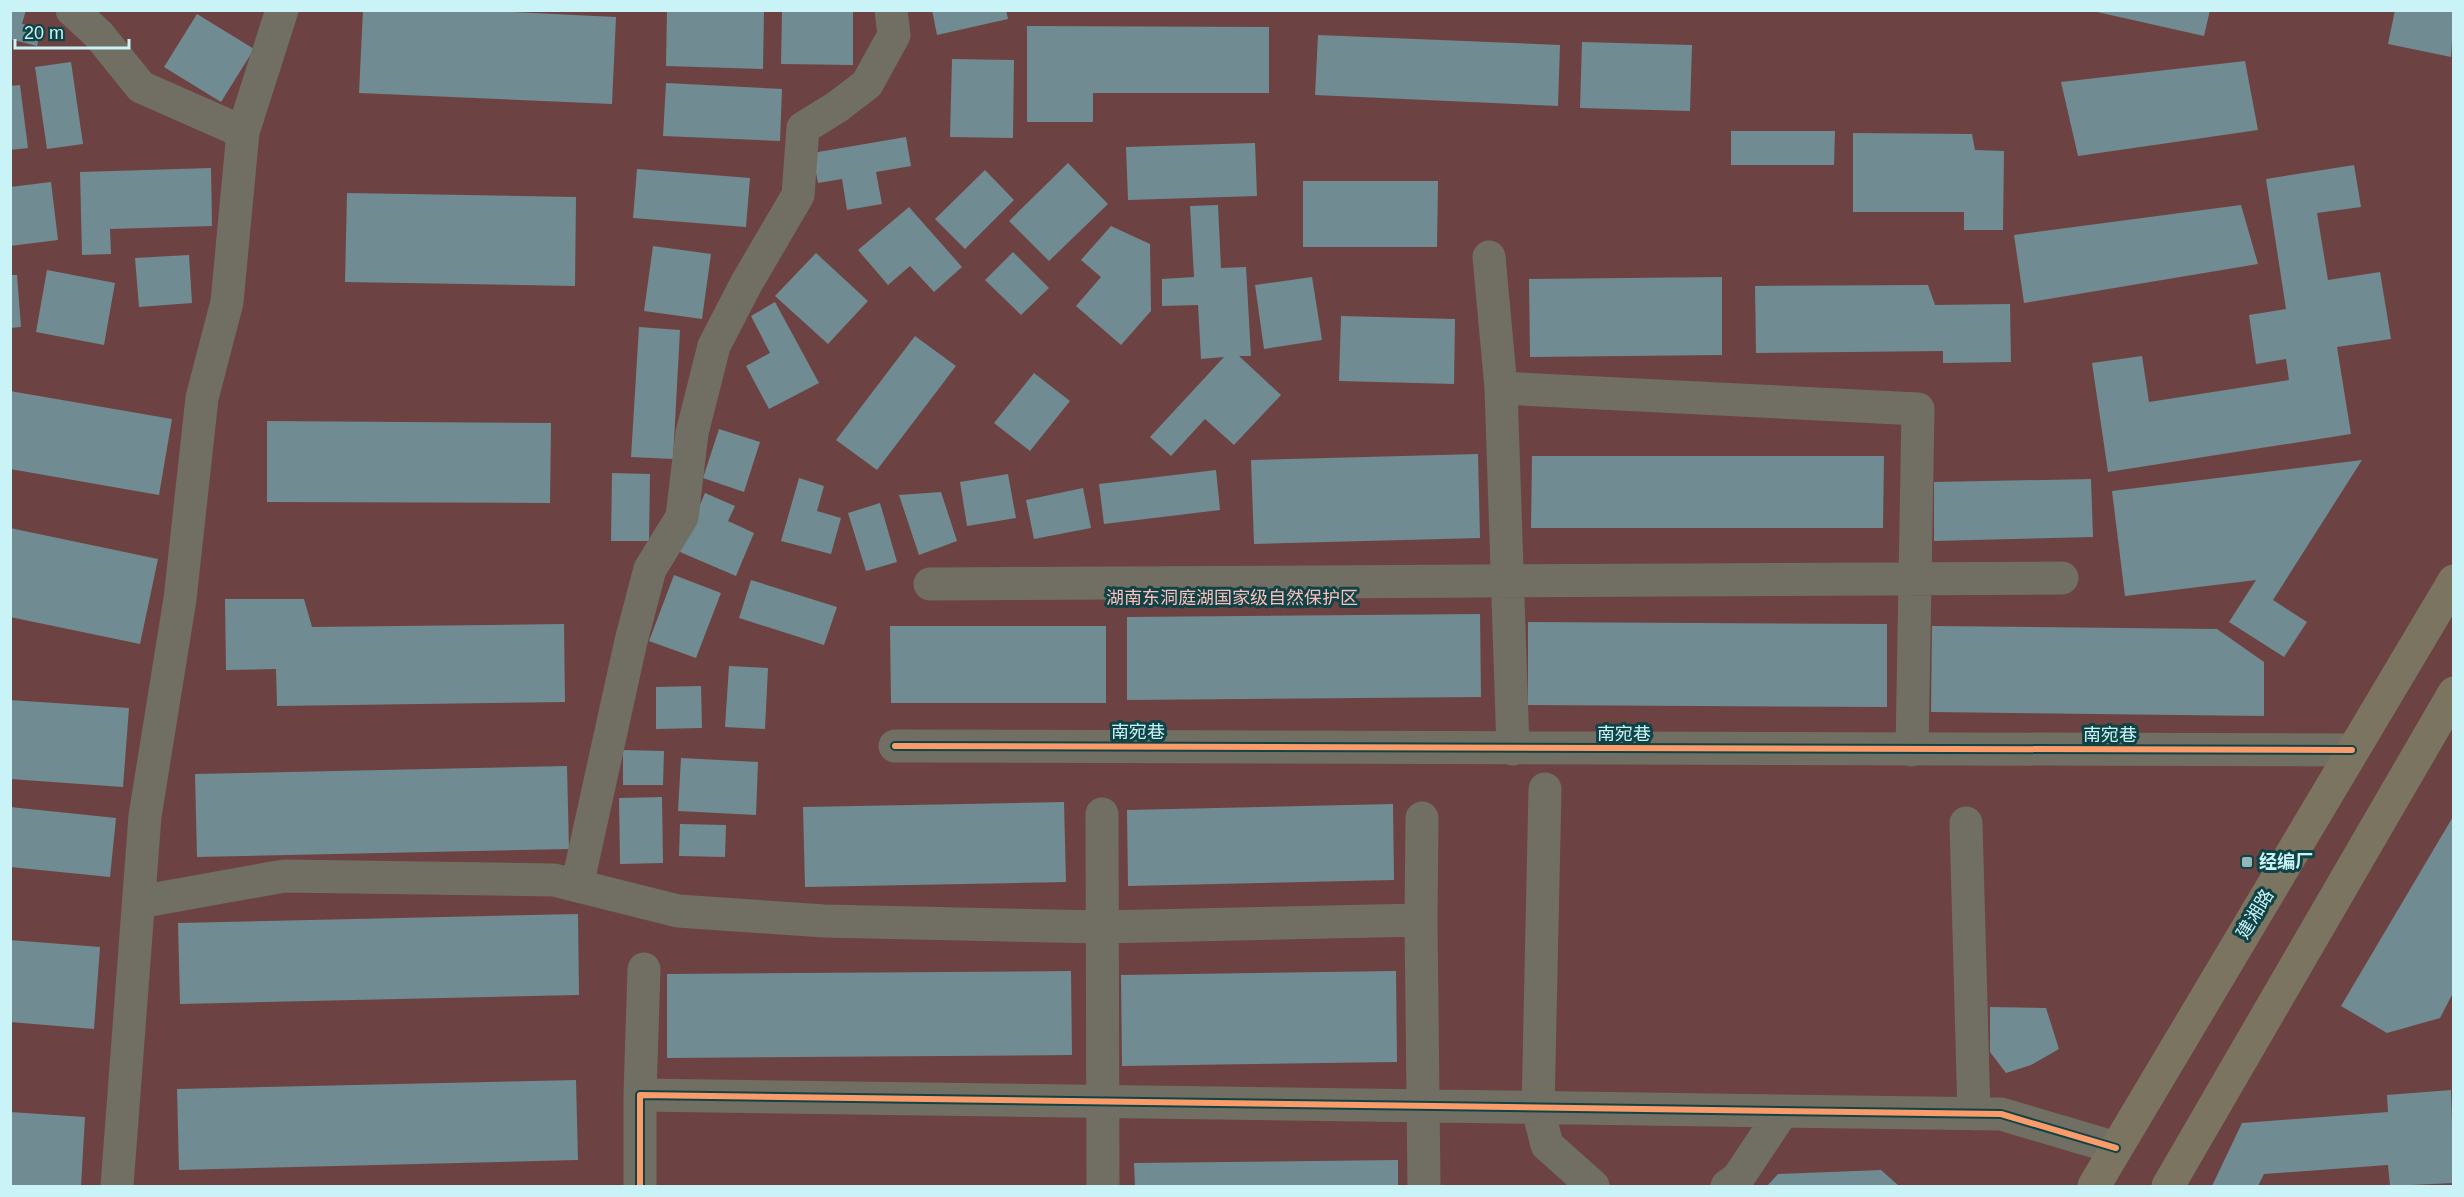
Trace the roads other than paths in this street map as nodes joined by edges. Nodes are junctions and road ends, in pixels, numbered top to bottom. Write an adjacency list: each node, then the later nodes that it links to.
1 (72, 10): 4 (street)
2 (282, 10): 4 (street)
3 (891, 10): 21 (street)
4 (243, 132): 22 (street)
5 (1489, 257): 6 (street)
6 (1501, 388): 8 (street); 9 (street)
7 (2062, 578): 8 (street)
8 (1915, 579): 9 (street); 15 (street)
9 (1508, 581): 11 (street); 14 (street)
10 (2454, 581): 16 (main road, 建湘路)
11 (930, 584)
12 (2454, 693): 40 (main road)
13 (895, 746): 14 (street, 南宛巷)
14 (1513, 749): 15 (street, 南宛巷)
15 (1912, 750): 16 (street, 南宛巷)
16 (2352, 750): 32 (main road, 建湘路)
17 (1545, 789): 29 (street)
18 (1102, 814): 24 (street)
19 (1422, 818): 23 (street)
20 (1966, 823): 31 (street)
21 (577, 886): 22 (street); 24 (street)
22 (139, 902): 33 (street)
23 (1421, 920): 24 (street); 28 (street)
24 (1102, 927): 27 (street)
25 (644, 969): 26 (street)
26 (640, 1095): 27 (street); 34 (street)
27 (1103, 1102): 28 (street); 35 (street)
28 (1422, 1107): 29 (street); 36 (street)
29 (1538, 1109): 30 (street); 37 (street)
30 (1782, 1112): 31 (street); 38 (street)
31 (1974, 1114): 32 (street)
32 (2116, 1148): 39 (main road, 建湘路)
33 (117, 1186)
34 (639, 1186)
35 (1103, 1186)
36 (1424, 1186)
37 (1593, 1186)
38 (1727, 1186)
39 (2094, 1186)
40 (2168, 1186)

